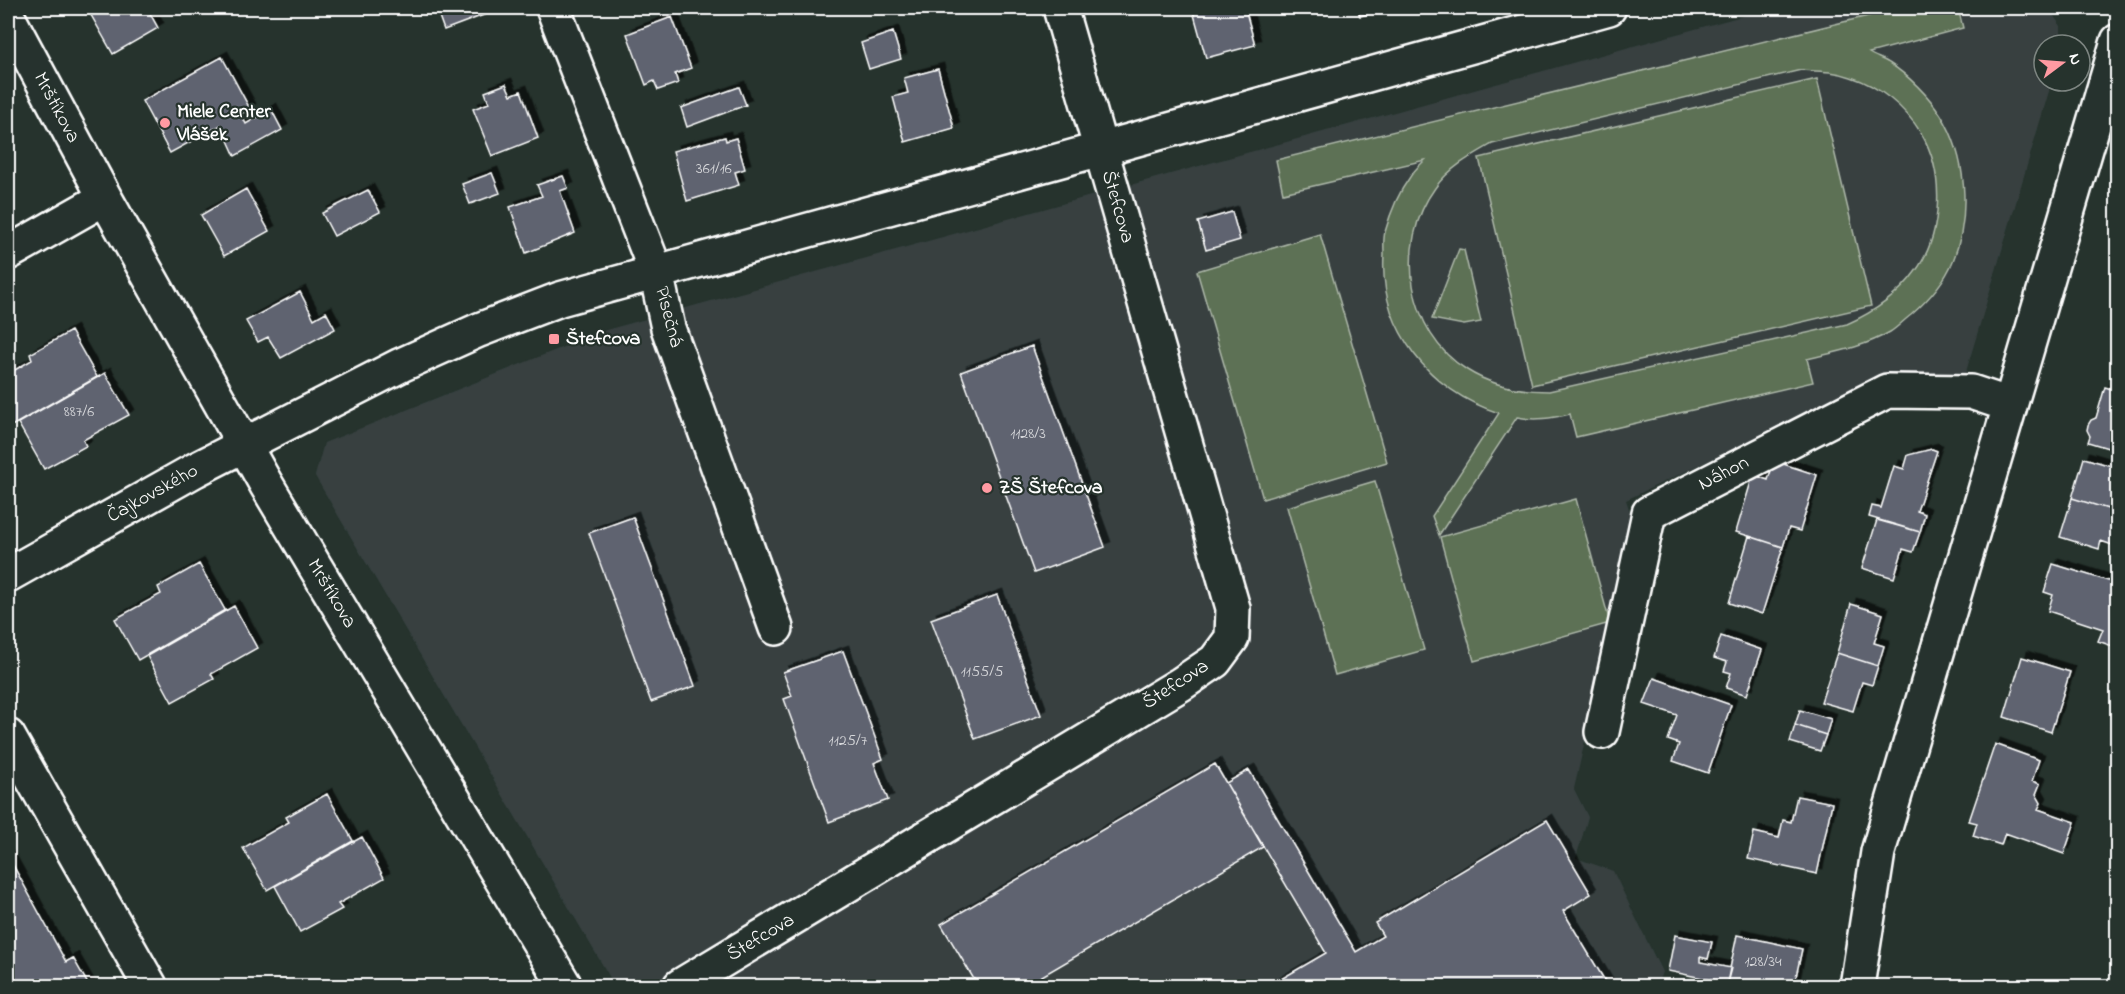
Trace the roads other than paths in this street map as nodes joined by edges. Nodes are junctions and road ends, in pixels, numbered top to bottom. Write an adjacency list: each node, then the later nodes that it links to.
1 (553, 8): 9 (street, Písečná)
2 (1060, 8): 6 (street)
3 (1609, 8): 6 (street, Štefcova)
4 (8, 17): 7 (street, Mrštíkova)
5 (2118, 41): 10 (street)
6 (1101, 150): 9 (street, Štefcova); 19 (street, Štefcova)
7 (105, 198): 8 (street); 12 (street, Mrštíkova)
8 (8, 253)
9 (656, 272): 11 (street, Štefcova); 14 (street, Písečná)
10 (2010, 405): 15 (street, Náhon); 20 (street)
11 (299, 417): 12 (street, Čajkovského)
12 (244, 446): 13 (street, Čajkovského); 18 (street, Mrštíkova)
13 (8, 575)
14 (776, 628)
15 (1602, 732)
16 (8, 736): 17 (street)
17 (150, 987)
18 (565, 987)
19 (680, 987)
20 (1857, 987)

